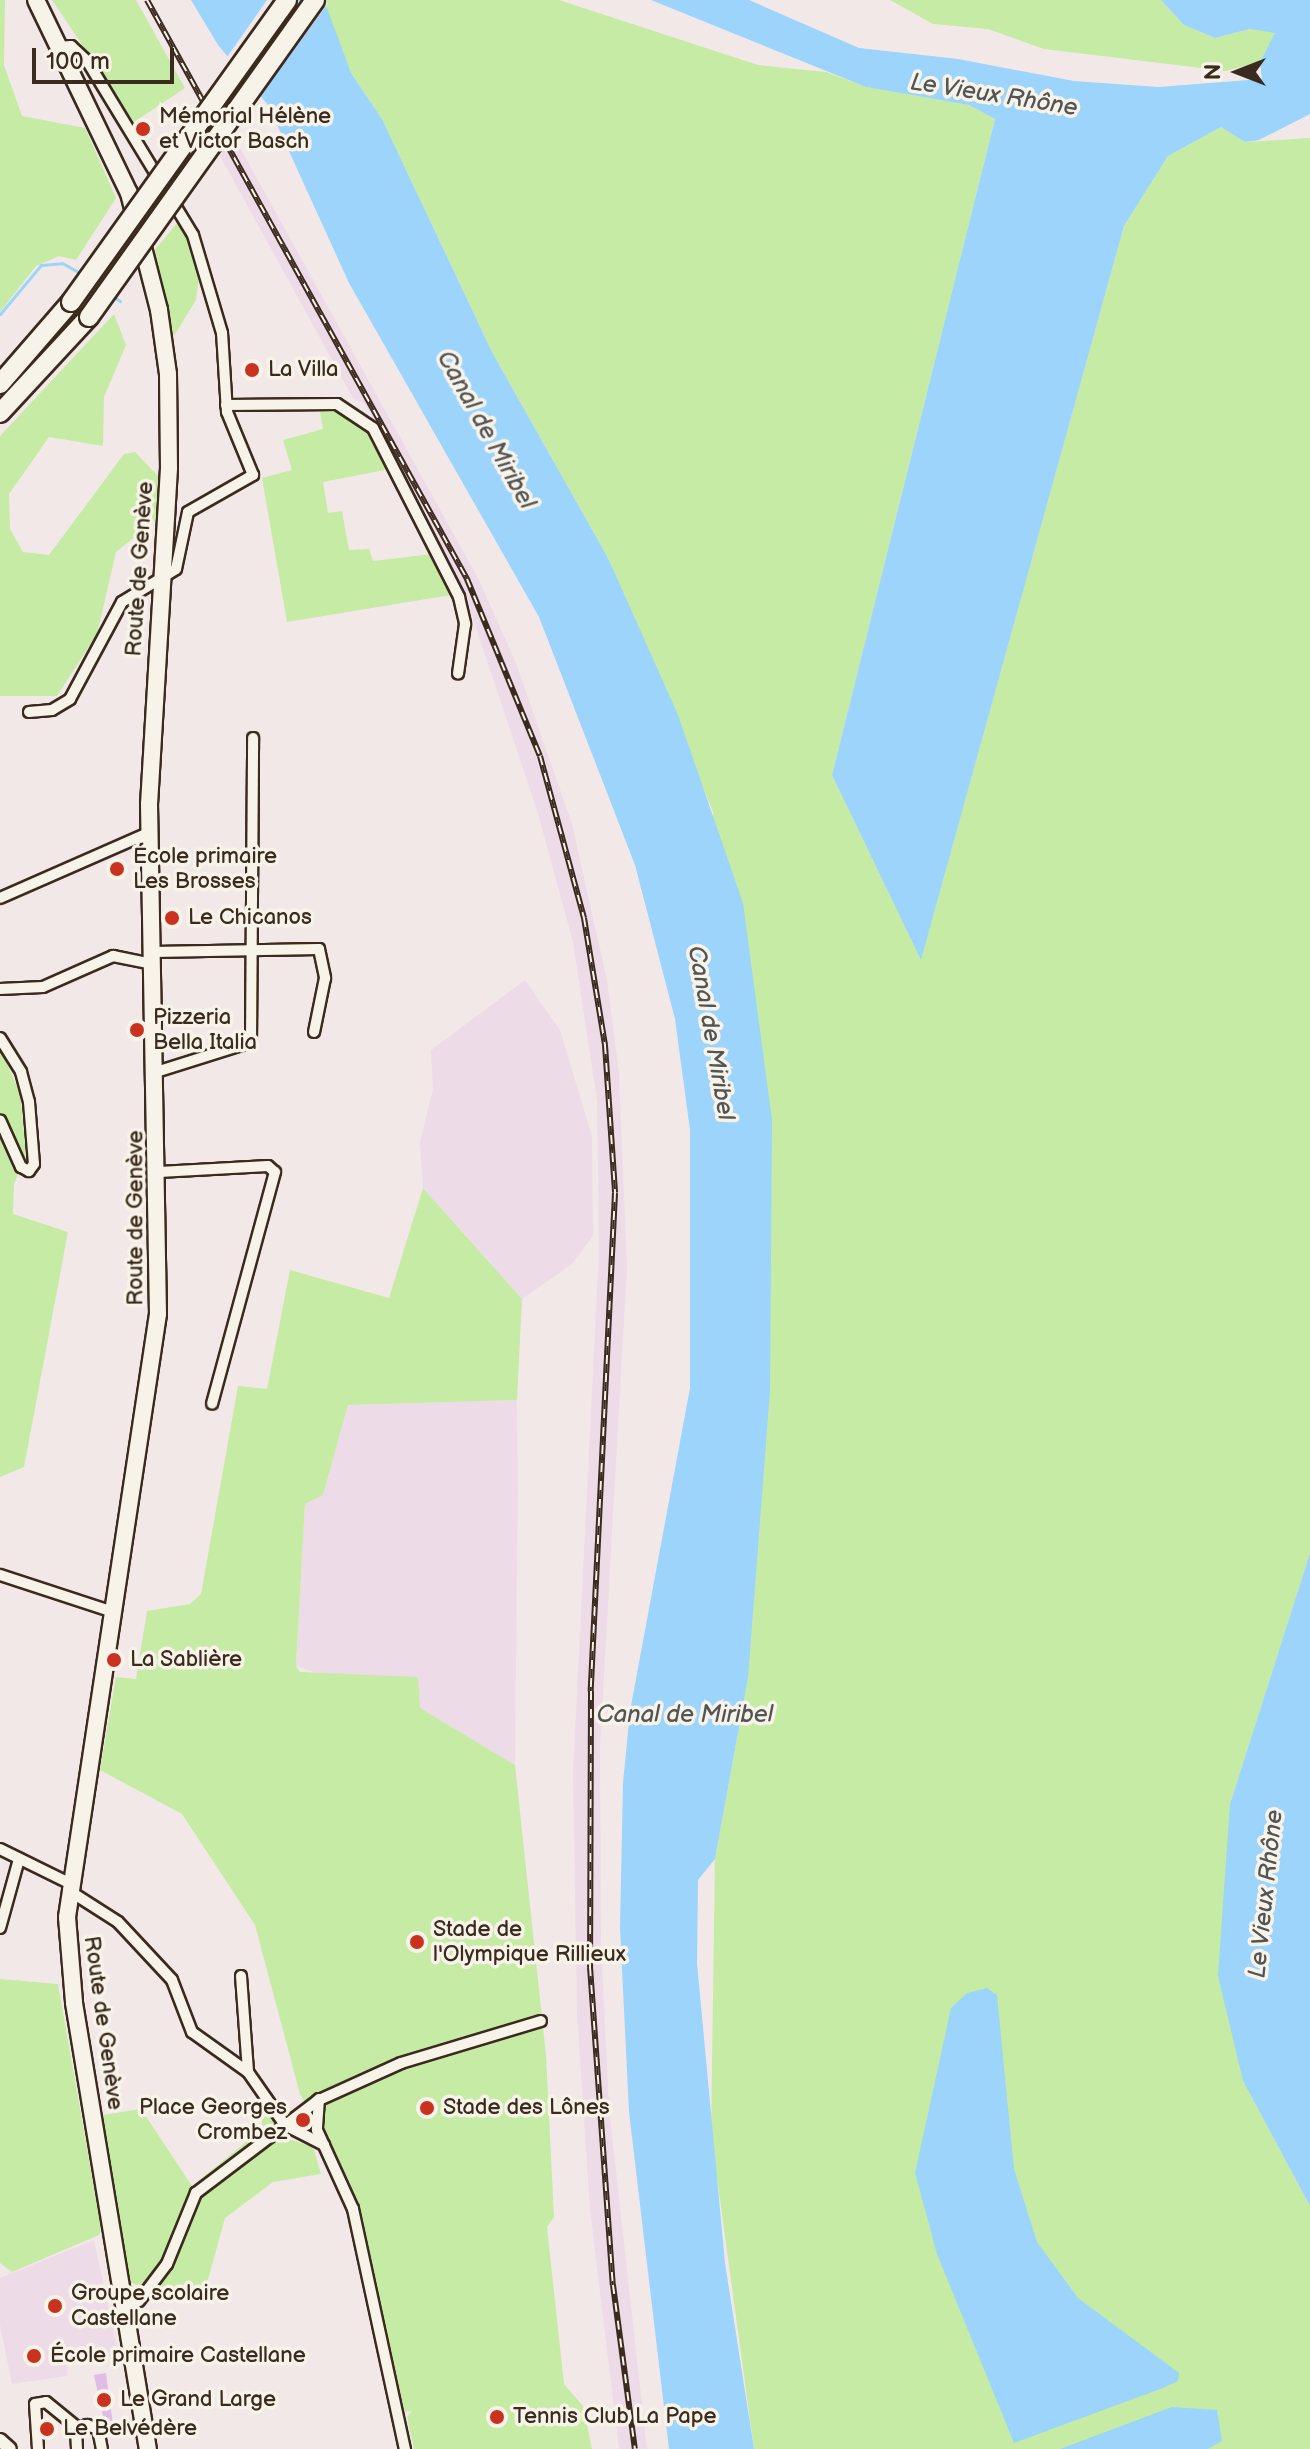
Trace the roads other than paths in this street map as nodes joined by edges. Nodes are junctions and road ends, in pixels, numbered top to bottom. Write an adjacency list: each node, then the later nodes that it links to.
1 (36, 0): 4 (main road, Route de Genève)
2 (287, 0): 5 (highway, bridge)
3 (315, 0): 7 (highway, bridge)
4 (59, 47): 6 (street); 8 (main road, Route de Genève)
5 (0, 384)
6 (226, 405): 8 (street); 9 (street)
7 (0, 413)
8 (162, 581): 10 (street); 12 (main road, Route de Genève)
9 (458, 674)
10 (29, 712)
11 (253, 738): 14 (street)
12 (150, 832): 13 (street); 15 (main road, Route de Genève)
13 (0, 898)
14 (252, 949): 15 (street); 17 (street); 19 (street)
15 (153, 958): 16 (street); 19 (main road, Route de Genève)
16 (0, 989)
17 (314, 1032)
18 (0, 1038): 20 (street)
19 (156, 1072): 21 (main road, Route de Genève)
20 (0, 1120)
21 (159, 1172): 22 (street); 24 (main road, Route de Genève)
22 (212, 1404)
23 (0, 1575): 24 (street)
24 (113, 1612): 27 (main road, Route de Genève)
25 (0, 1849): 26 (street)
26 (19, 1859): 27 (street); 28 (street)
27 (68, 1886): 31 (street); 35 (main road, Route de Genève)
28 (0, 1928)
29 (241, 1976): 31 (street)
30 (541, 2021): 32 (street)
31 (248, 2072): 33 (street)
32 (319, 2099): 33 (street); 34 (street)
33 (285, 2125): 34 (street); 35 (street)
34 (324, 2145): 43 (street)
35 (123, 2304): 42 (main road, Route de Genève)
36 (78, 2428): 39 (street); 40 (street); 41 (street)
37 (0, 2440): 38 (street)
38 (10, 2449)
39 (38, 2449)
40 (77, 2449)
41 (102, 2449)
42 (148, 2449)
43 (405, 2449)

